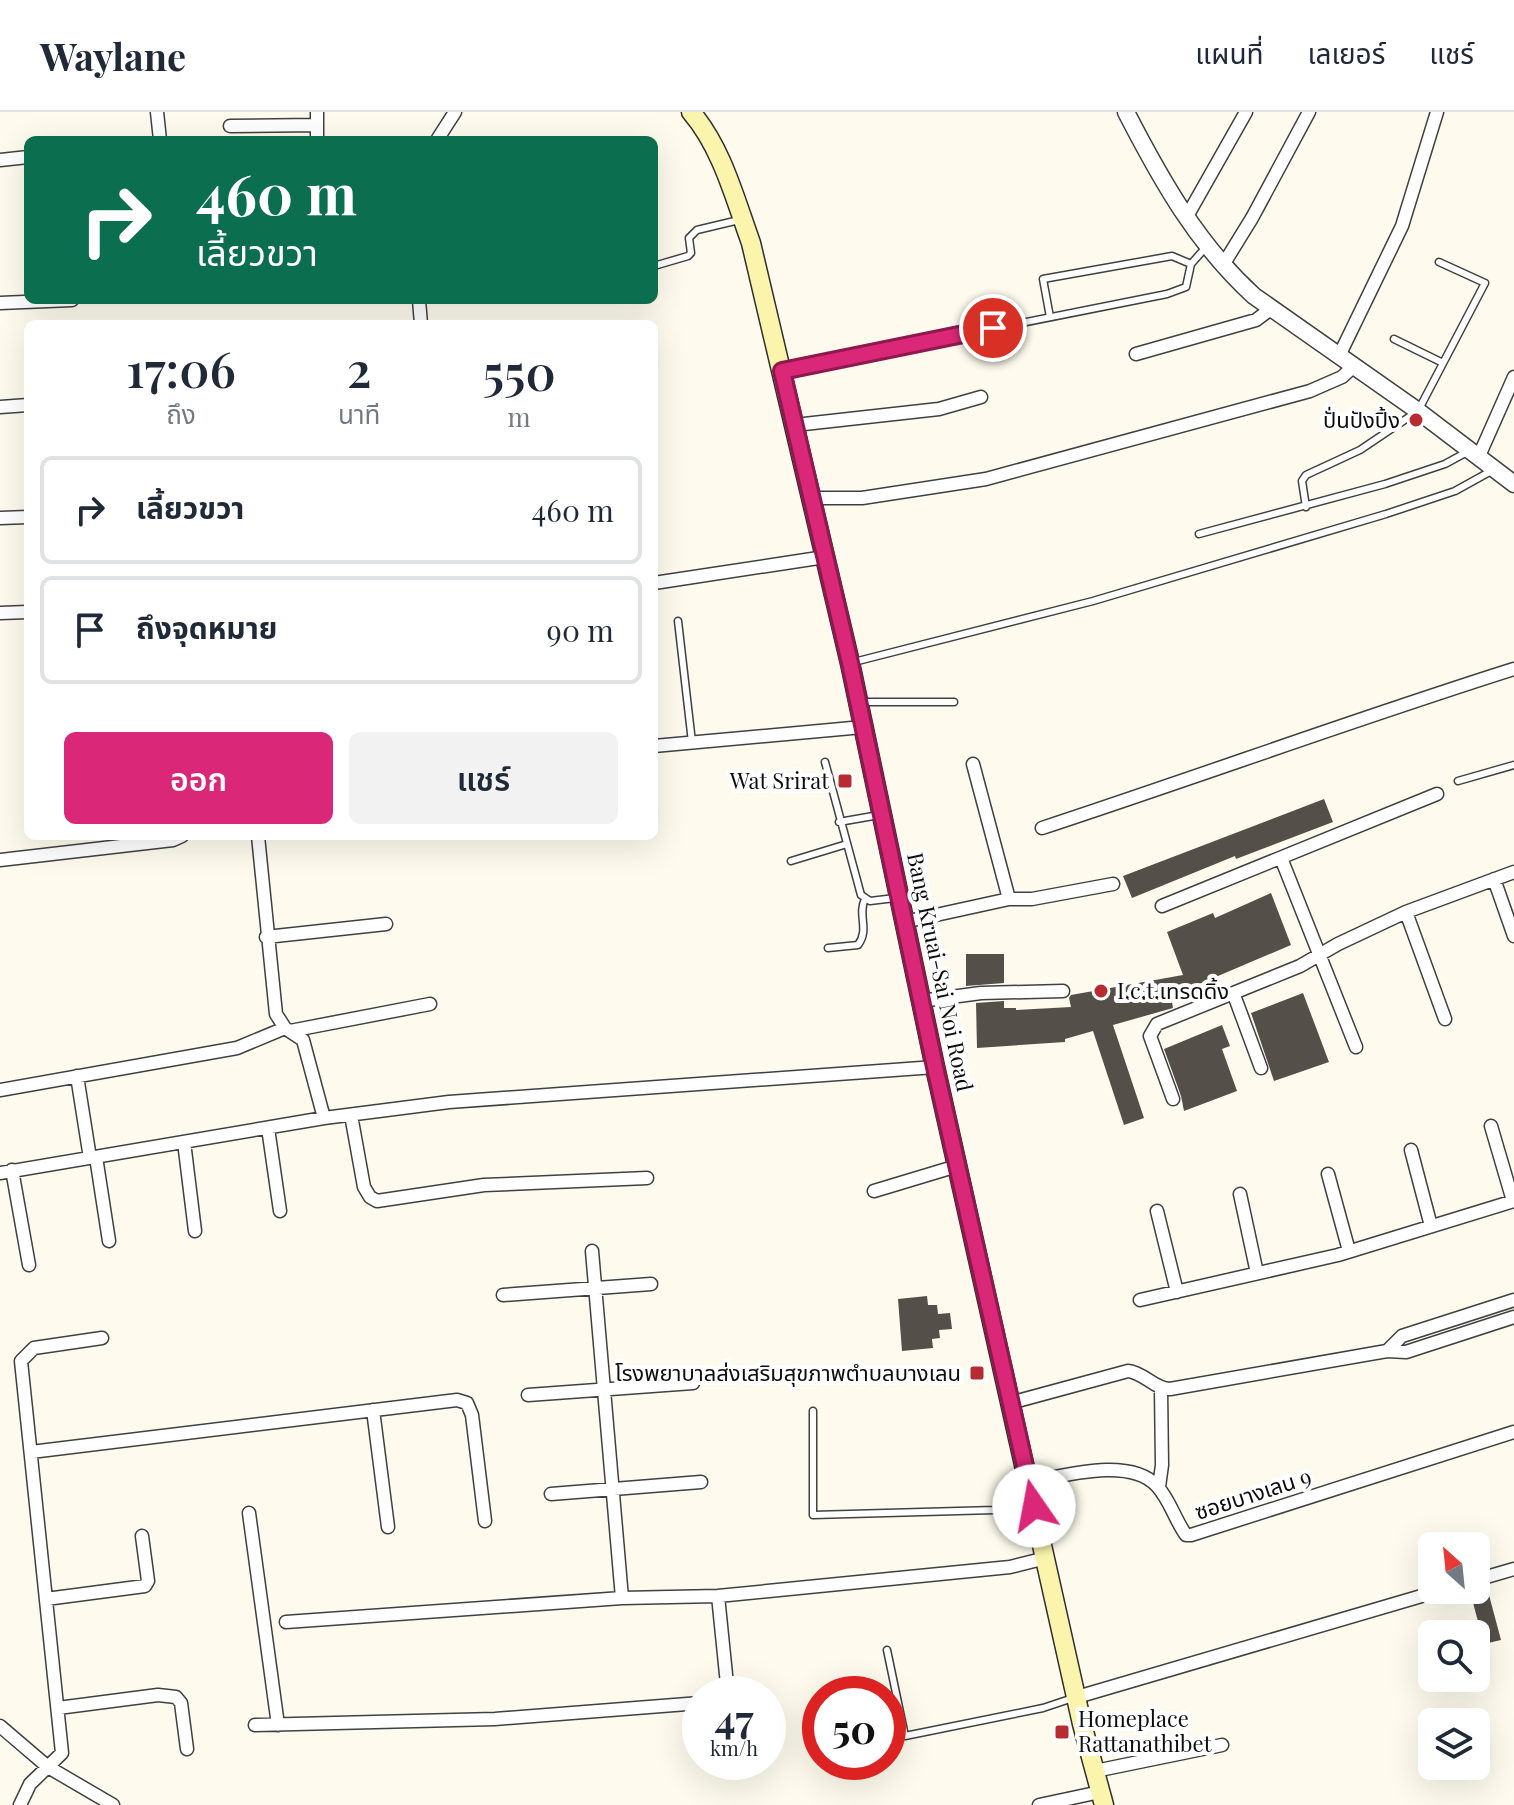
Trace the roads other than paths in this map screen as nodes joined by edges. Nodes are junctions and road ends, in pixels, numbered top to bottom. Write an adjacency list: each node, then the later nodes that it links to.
1 (157, 112): 10 (street)
2 (455, 112): 11 (street)
3 (691, 112): 15 (main road, Bang Kruai-Sai Noi Road)
4 (1126, 112): 14 (street)
5 (1246, 112): 14 (street)
6 (1309, 112): 20 (street)
7 (1437, 112): 27 (street)
8 (317, 119): 9 (street)
9 (230, 126)
10 (160, 136)
11 (440, 136)
12 (24, 157): 13 (street)
13 (0, 160)
14 (1186, 218): 16 (street)
15 (742, 219): 19 (lane); 30 (main road, Bang Kruai-Sai Noi Road)
16 (1208, 246): 18 (lane); 20 (street)
17 (1439, 262): 28 (lane)
18 (1191, 264): 24 (lane); 24 (lane)
19 (658, 265)
20 (1223, 265): 23 (street)
21 (24, 302): 22 (street)
22 (0, 303)
23 (1272, 308): 26 (street); 27 (street)
24 (1050, 317): 30 (lane)
25 (1394, 339): 28 (lane)
26 (1136, 354)
27 (1339, 356): 29 (street)
28 (1443, 363): 35 (lane)
29 (1354, 366): 35 (street); 40 (street)
30 (782, 371): 36 (main road, Bang Kruai-Sai Noi Road)
31 (1514, 377): 37 (street)
32 (981, 397): 36 (street)
33 (24, 405): 34 (street)
34 (0, 407)
35 (1418, 411): 37 (street); 41 (lane)
36 (795, 425): 40 (main road, Bang Kruai-Sai Noi Road)
37 (1474, 453): 38 (street); 41 (lane)
38 (1494, 469): 39 (street); 50 (lane)
39 (1514, 484)
40 (812, 498): 45 (main road, Bang Kruai-Sai Noi Road)
41 (1306, 507): 44 (lane)
42 (24, 517): 43 (street)
43 (0, 518)
44 (1199, 534)
45 (825, 557): 46 (street); 50 (main road, Bang Kruai-Sai Noi Road)
46 (658, 582)
47 (24, 612): 48 (street)
48 (0, 613)
49 (678, 621): 55 (lane)
50 (850, 663): 52 (main road, Bang Kruai-Sai Noi Road)
51 (1514, 669): 64 (street)
52 (857, 702): 53 (lane); 54 (main road, Bang Kruai-Sai Noi Road)
53 (954, 702)
54 (863, 727): 55 (street); 62 (main road, Bang Kruai-Sai Noi Road)
55 (692, 742): 56 (street)
56 (658, 746)
57 (825, 762): 63 (lane)
58 (973, 764): 76 (street)
59 (1514, 765): 60 (lane)
60 (1458, 781)
61 (1437, 794): 68 (street)
62 (881, 815): 63 (lane); 74 (main road, Bang Kruai-Sai Noi Road)
63 (839, 822): 67 (lane)
64 (1042, 828)
65 (173, 840): 69 (street)
66 (258, 840): 82 (street)
67 (847, 844): 70 (lane); 75 (lane)
68 (1281, 858): 77 (street); 84 (street)
69 (0, 860)
70 (791, 861)
71 (1514, 872): 72 (street)
72 (1494, 879): 78 (street); 81 (street)
73 (1113, 884): 76 (street)
74 (899, 897): 75 (lane); 79 (main road, Bang Kruai-Sai Noi Road)
75 (865, 899): 83 (lane)
76 (1009, 899): 79 (street)
77 (1162, 906)
78 (1406, 912): 84 (street); 89 (street)
79 (904, 922): 87 (main road, Bang Kruai-Sai Noi Road)
80 (386, 924): 82 (street)
81 (1514, 936)
82 (266, 937): 90 (street)
83 (828, 948)
84 (1321, 955): 86 (street); 91 (street)
85 (1063, 991): 87 (street)
86 (1234, 995): 93 (street); 96 (street)
87 (921, 1001): 92 (main road, Bang Kruai-Sai Noi Road)
88 (430, 1004): 90 (street)
89 (1445, 1019)
90 (288, 1030): 94 (street); 98 (street)
91 (1356, 1047)
92 (935, 1067): 97 (street); 104 (main road, Bang Kruai-Sai Noi Road)
93 (1261, 1068)
94 (77, 1076): 95 (street); 103 (street)
95 (0, 1090)
96 (1173, 1099)
97 (351, 1115): 98 (street); 107 (street)
98 (324, 1118): 100 (street)
99 (1491, 1126): 110 (street)
100 (268, 1128): 101 (street); 111 (street)
101 (184, 1142): 103 (street); 114 (street)
102 (1411, 1150): 113 (street)
103 (93, 1157): 105 (street); 115 (street)
104 (957, 1166): 108 (street); 133 (main road, Bang Kruai-Sai Noi Road)
105 (6, 1172): 118 (street)
106 (1328, 1174): 117 (street)
107 (647, 1178)
108 (874, 1191)
109 (1240, 1194): 119 (street)
110 (1514, 1201): 113 (street)
111 (280, 1211)
112 (1157, 1211): 122 (street)
113 (1431, 1226): 117 (street)
114 (195, 1231)
115 (109, 1241)
116 (592, 1251): 121 (street)
117 (1349, 1251): 119 (street)
118 (29, 1265)
119 (1257, 1273): 122 (street)
120 (651, 1284): 121 (street)
121 (595, 1288): 123 (street); 131 (street)
122 (1177, 1292): 124 (street)
123 (503, 1295)
124 (1140, 1300)
125 (1514, 1300): 128 (street)
126 (1514, 1317): 128 (street)
127 (102, 1338): 137 (street)
128 (1387, 1351): 130 (street)
129 (693, 1383): 131 (street)
130 (1161, 1389): 133 (street); 140 (street)
131 (604, 1390): 132 (street); 141 (street)
132 (528, 1395)
133 (1010, 1403): 139 (main road, Bang Kruai-Sai Noi Road)
134 (373, 1410): 137 (street); 145 (street); 146 (street)
135 (813, 1411): 143 (lane)
136 (1514, 1432): 140 (street, ซอยบางเลน 9)
137 (31, 1452): 154 (street)
138 (701, 1482): 141 (street)
139 (1029, 1482): 140 (street); 143 (main road, Bang Kruai-Sai Noi Road)
140 (1159, 1487)
141 (613, 1489): 142 (street); 153 (street)
142 (551, 1494)
143 (1034, 1506): 148 (main road, Bang Kruai-Sai Noi Road)
144 (249, 1513): 162 (street)
145 (485, 1521)
146 (388, 1527)
147 (142, 1536): 154 (street)
148 (1046, 1558): 151 (street); 158 (main road, Bang Kruai-Sai Noi Road)
149 (1514, 1569): 150 (street)
150 (1490, 1576)
151 (718, 1596): 153 (street); 157 (street)
152 (1418, 1597): 158 (street)
153 (622, 1598): 155 (street)
154 (46, 1599): 160 (street)
155 (286, 1622)
156 (887, 1650): 158 (lane)
157 (726, 1676)
158 (1077, 1697): 167 (main road, Bang Kruai-Sai Noi Road)
159 (682, 1704): 162 (street)
160 (58, 1708): 165 (street); 166 (street)
161 (255, 1725): 162 (street)
162 (278, 1725)
163 (0, 1726): 166 (street)
164 (1222, 1745): 167 (street)
165 (187, 1749)
166 (48, 1767): 169 (street); 170 (street)
167 (1095, 1771): 168 (main road, Bang Kruai-Sai Noi Road)
168 (1102, 1798): 171 (street)
169 (20, 1805)
170 (113, 1805)
171 (1039, 1805)

